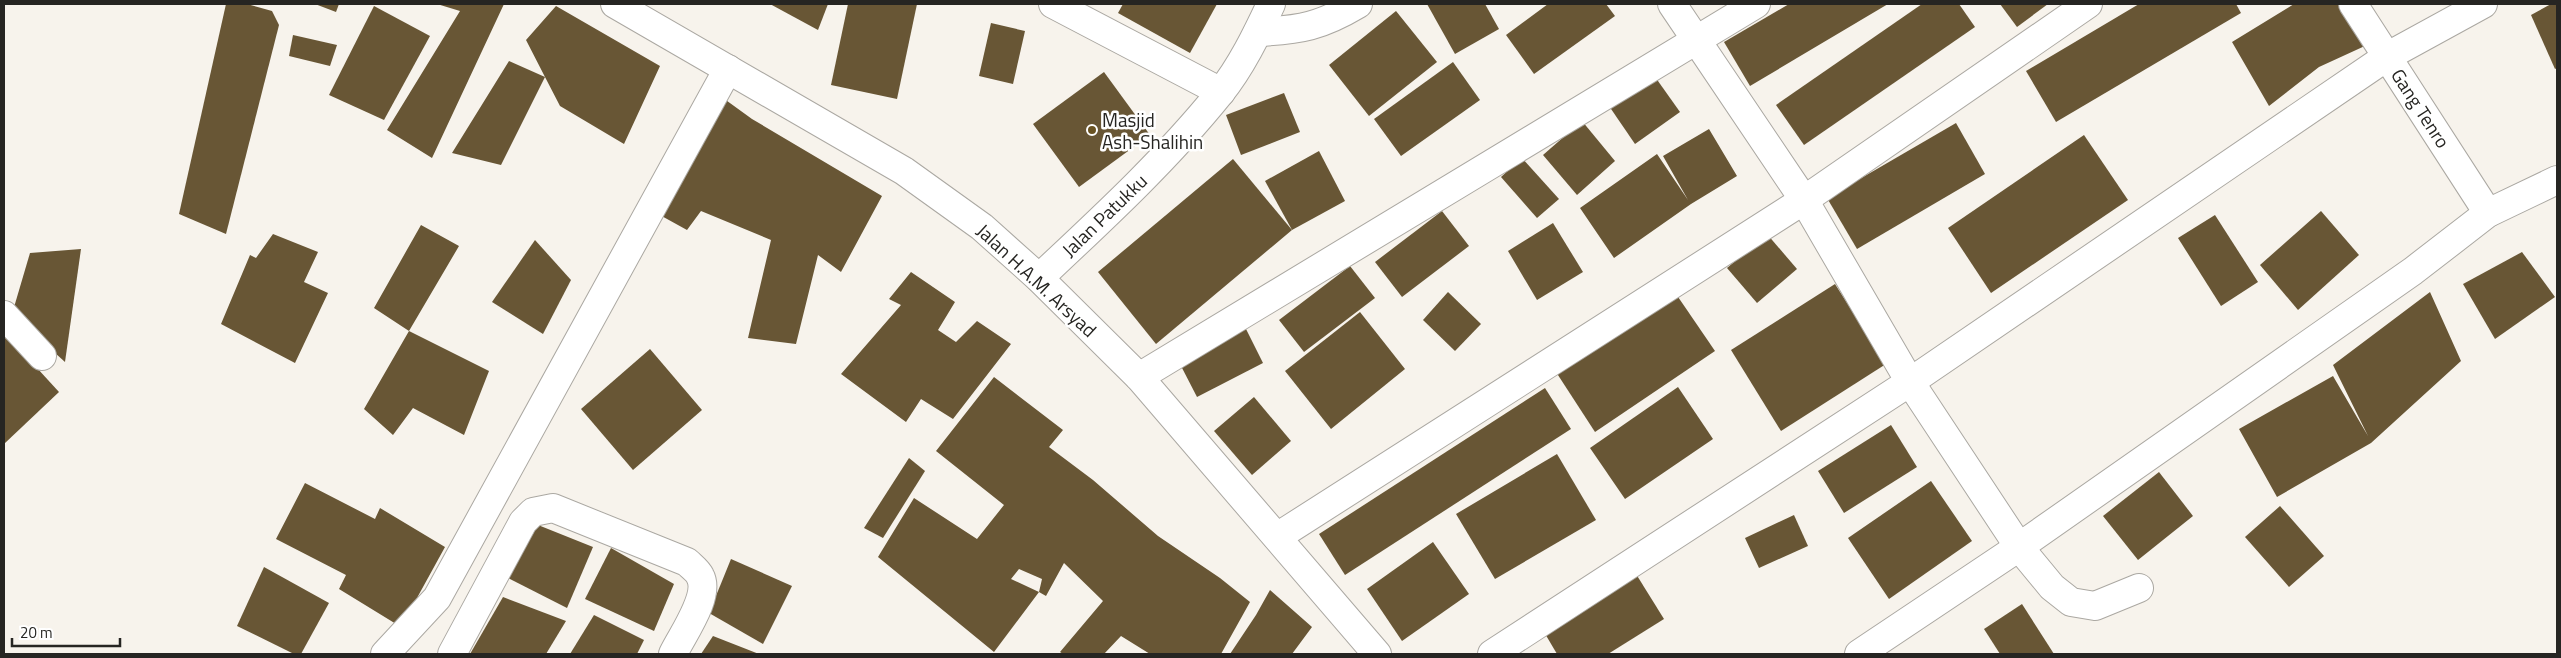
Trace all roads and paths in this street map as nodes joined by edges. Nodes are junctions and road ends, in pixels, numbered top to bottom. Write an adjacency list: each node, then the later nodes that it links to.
1 (615, 4): 13 (main road, Jalan H.A.M. Arsyad)
2 (1053, 4): 14 (main road)
3 (1271, 4): 10 (main road, Jalan Patukku)
4 (1358, 4): 10 (main road)
5 (1672, 4): 11 (main road)
6 (1756, 4): 11 (main road)
7 (2088, 4): 16 (main road)
8 (2353, 4): 12 (main road, Gang Tenro)
9 (2483, 4): 12 (main road)
10 (1258, 32): 14 (main road, Jalan Patukku)
11 (1696, 42): 16 (main road); 21 (main road)
12 (2388, 56): 17 (main road, Gang Tenro); 22 (main road)
13 (728, 69): 18 (main road, Jalan H.A.M. Arsyad); 26 (main road)
14 (1221, 92): 18 (main road, Jalan Patukku)
15 (2557, 180): 17 (main road)
16 (1804, 200): 22 (main road); 23 (main road)
17 (2488, 213): 24 (main road)
18 (1039, 278): 21 (main road, Jalan H.A.M. Arsyad)
19 (4, 315): 20 (main road)
20 (42, 356)
21 (1139, 377): 23 (main road, Jalan H.A.M. Arsyad)
22 (1910, 382): 24 (main road); 30 (main road)
23 (1278, 537): 29 (main road, Jalan H.A.M. Arsyad)
24 (2019, 547): 25 (main road); 31 (main road)
25 (2139, 588)
26 (385, 654)
27 (452, 654): 28 (main road)
28 (673, 654)
29 (1377, 654)
30 (1492, 654)
31 (1859, 654)

